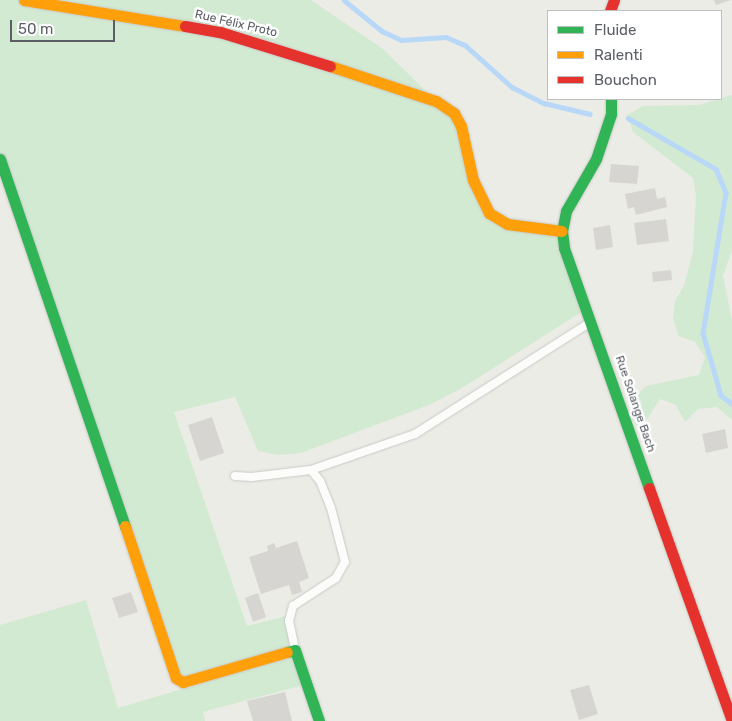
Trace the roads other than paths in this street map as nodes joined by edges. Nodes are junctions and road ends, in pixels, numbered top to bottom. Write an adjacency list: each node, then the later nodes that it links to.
1 (24, 0): 4 (street, Rue Félix Proto)
2 (611, 100): 4 (street, Rue Solange Bach)
3 (0, 159): 8 (street)
4 (562, 232): 5 (street, Rue Solange Bach)
5 (591, 322): 6 (lane); 10 (street, Rue Solange Bach)
6 (311, 470): 7 (lane); 8 (lane)
7 (235, 476)
8 (295, 650): 9 (street)
9 (319, 721)
10 (732, 721)

